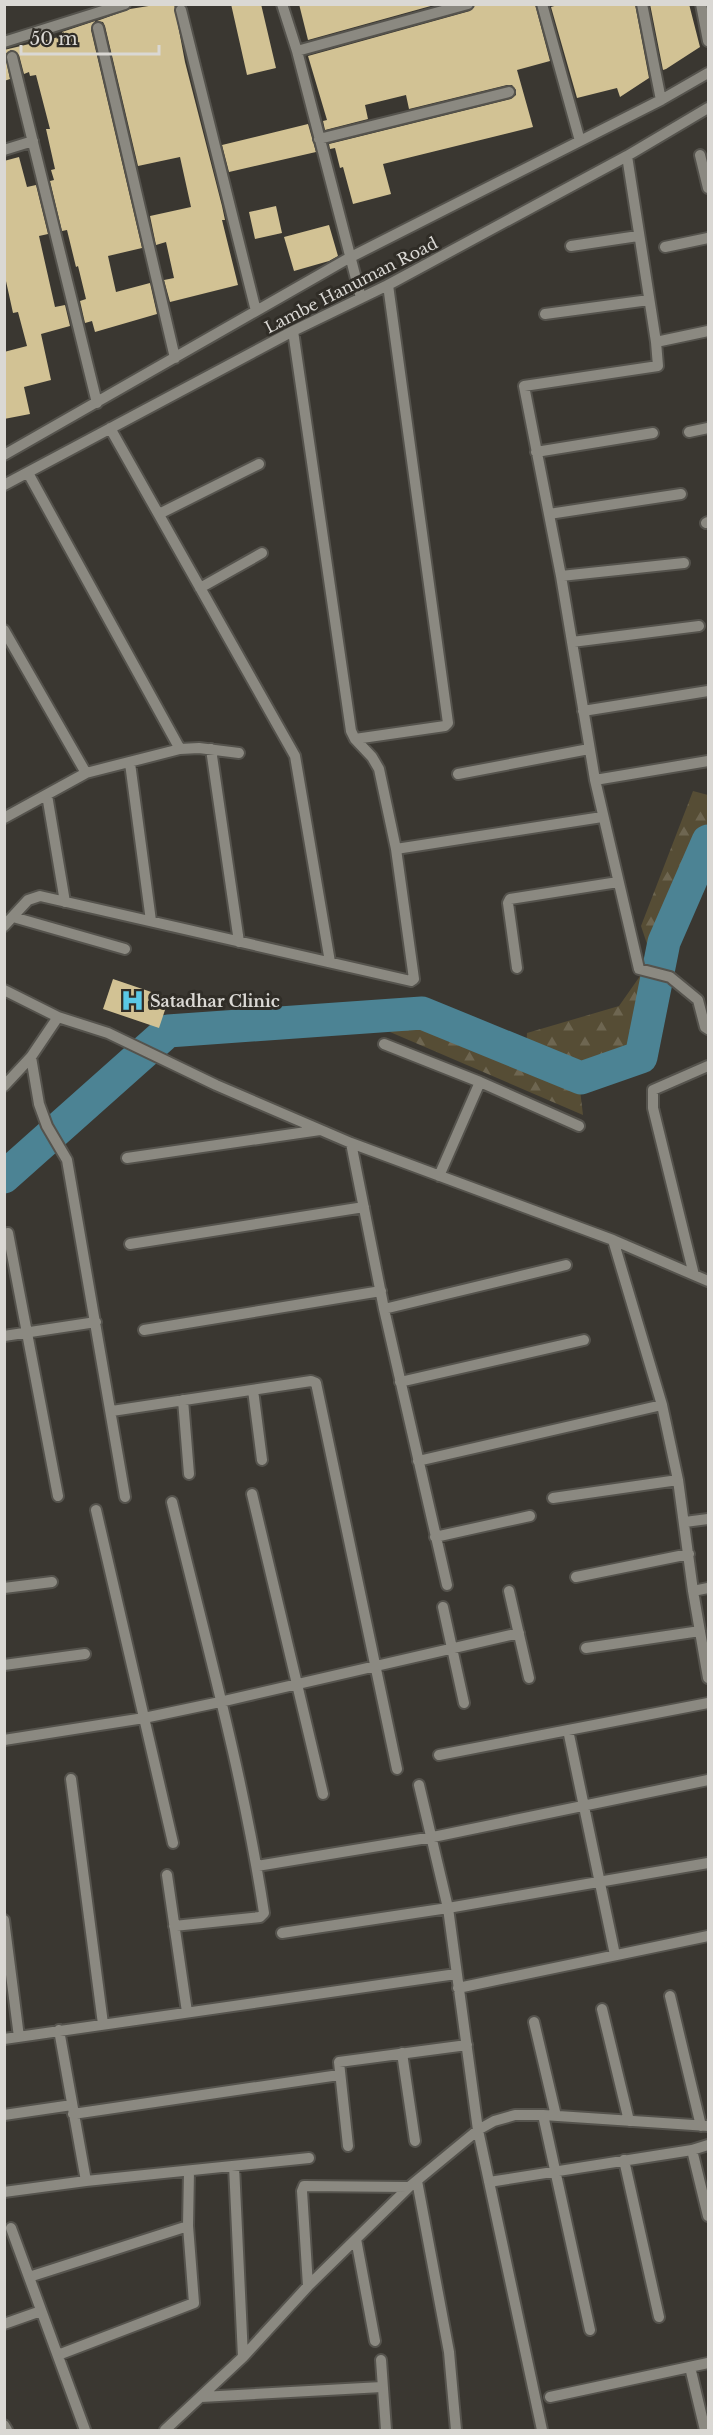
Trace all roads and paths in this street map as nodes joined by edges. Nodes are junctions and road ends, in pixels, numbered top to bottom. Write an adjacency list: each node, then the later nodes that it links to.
1 (125, 4): 10 (street)
2 (282, 4): 11 (street)
3 (468, 4): 11 (street)
4 (542, 4): 19 (street)
5 (642, 4): 15 (street)
6 (701, 4): 9 (street)
7 (182, 10): 32 (street)
8 (98, 28): 37 (street)
9 (708, 41)
10 (4, 42)
11 (297, 51): 17 (street)
12 (12, 57): 18 (street)
13 (708, 73): 15 (street)
14 (509, 92): 17 (street)
15 (661, 100): 19 (street)
16 (708, 108): 22 (street, Lambe Hanuman Road)
17 (319, 139): 28 (street)
18 (33, 141): 20 (street); 38 (street)
19 (580, 141): 28 (street)
20 (4, 150)
21 (700, 155): 23 (street)
22 (627, 156): 24 (street); 29 (street, Lambe Hanuman Road)
23 (708, 188)
24 (638, 236): 26 (street); 31 (street)
25 (708, 238): 27 (street)
26 (571, 246)
27 (665, 247)
28 (349, 258): 30 (street); 32 (street)
29 (388, 285): 30 (street, Lambe Hanuman Road); 60 (street)
30 (361, 298): 34 (street, Lambe Hanuman Road)
31 (649, 300): 33 (street); 36 (street)
32 (256, 311): 37 (street)
33 (545, 314)
34 (293, 331): 39 (street, Lambe Hanuman Road); 60 (street)
35 (708, 331): 36 (street)
36 (656, 342): 43 (street)
37 (176, 358): 38 (street)
38 (97, 403): 44 (street)
39 (110, 428): 46 (street, Lambe Hanuman Road); 49 (street)
40 (708, 428): 41 (street)
41 (688, 432)
42 (653, 433): 43 (street)
43 (536, 452): 50 (street)
44 (4, 456)
45 (259, 464): 49 (street)
46 (28, 472): 47 (street, Lambe Hanuman Road); 63 (street)
47 (4, 485)
48 (681, 494): 50 (street)
49 (159, 514): 54 (street)
50 (549, 514): 53 (street)
51 (262, 553): 54 (street)
52 (684, 562): 53 (street)
53 (561, 576): 57 (street)
54 (200, 588): 81 (street)
55 (699, 626): 57 (street)
56 (4, 630): 67 (street)
57 (572, 642): 59 (street)
58 (708, 691): 59 (street)
59 (583, 711): 61 (street)
60 (354, 739): 73 (street)
61 (589, 748): 68 (street); 69 (street)
62 (211, 749): 63 (street); 64 (street); 79 (street)
63 (180, 750): 66 (street)
64 (239, 753)
65 (708, 761): 69 (street)
66 (130, 763): 67 (street); 77 (street)
67 (86, 773): 70 (street)
68 (458, 774)
69 (595, 780): 72 (street)
70 (47, 795): 71 (street); 75 (street)
71 (4, 818)
72 (602, 818): 73 (street); 74 (street)
73 (396, 849): 81 (street)
74 (618, 882): 82 (street); 85 (street)
75 (65, 902): 76 (street); 77 (street)
76 (13, 917): 78 (street); 80 (street)
77 (151, 921): 79 (street)
78 (4, 926)
79 (239, 942): 81 (street)
80 (125, 949)
81 (330, 963)
82 (517, 968)
83 (4, 990): 84 (street)
84 (57, 1017): 87 (street); 92 (street)
85 (708, 1029)
86 (384, 1044): 89 (street)
87 (31, 1057): 90 (street); 105 (street)
88 (708, 1066): 101 (street)
89 (480, 1082): 91 (street); 95 (street)
90 (4, 1086)
91 (579, 1126)
92 (320, 1130): 93 (street); 94 (street)
93 (351, 1143): 95 (street); 96 (street)
94 (127, 1158)
95 (439, 1176): 98 (street)
96 (364, 1207): 99 (street); 103 (street)
97 (8, 1233): 107 (street)
98 (613, 1240): 101 (street); 113 (street)
99 (130, 1244)
100 (566, 1265): 104 (street)
101 (694, 1275): 102 (street)
102 (708, 1281)
103 (381, 1291): 104 (street); 106 (street)
104 (384, 1309): 110 (street)
105 (96, 1322): 107 (street); 114 (street)
106 (144, 1330)
107 (28, 1333): 108 (street); 120 (street)
108 (4, 1336)
109 (584, 1340): 110 (street)
110 (400, 1382): 116 (street)
111 (253, 1390): 112 (street); 115 (street); 145 (street)
112 (183, 1400): 114 (street); 117 (street)
113 (662, 1405): 116 (street); 118 (street)
114 (112, 1411): 121 (street)
115 (262, 1460)
116 (418, 1461): 128 (street)
117 (189, 1474)
118 (678, 1480): 122 (street); 127 (street)
119 (252, 1494): 148 (street)
120 (58, 1496)
121 (125, 1497)
122 (553, 1498)
123 (172, 1502): 149 (street)
124 (96, 1510): 152 (street)
125 (530, 1516): 128 (street)
126 (708, 1519): 127 (street)
127 (685, 1522): 129 (street)
128 (435, 1537): 132 (street)
129 (688, 1554): 130 (street); 136 (street)
130 (576, 1577)
131 (52, 1582): 133 (street)
132 (447, 1585)
133 (4, 1588)
134 (708, 1588): 136 (street)
135 (509, 1591): 139 (street)
136 (693, 1591): 138 (street)
137 (443, 1607): 141 (street)
138 (700, 1631): 140 (street); 143 (street)
139 (519, 1633): 141 (street); 146 (street)
140 (586, 1648)
141 (452, 1650): 145 (street); 150 (street)
142 (85, 1654): 144 (street)
143 (706, 1656): 147 (street)
144 (4, 1665)
145 (376, 1666): 148 (street); 156 (street)
146 (529, 1678)
147 (708, 1678)
148 (296, 1685): 149 (street); 160 (street)
149 (220, 1702): 152 (street); 165 (street)
150 (464, 1703)
151 (708, 1703): 153 (street)
152 (144, 1718): 154 (street); 163 (street)
153 (568, 1730): 155 (street); 161 (street)
154 (4, 1740)
155 (439, 1755)
156 (397, 1769)
157 (71, 1779): 180 (street)
158 (708, 1780): 161 (street)
159 (419, 1785): 162 (street)
160 (323, 1794)
161 (584, 1806): 162 (street); 167 (street)
162 (433, 1837): 165 (street); 168 (street)
163 (173, 1843)
164 (708, 1863): 167 (street)
165 (257, 1866): 170 (street)
166 (167, 1875): 170 (street)
167 (600, 1882): 168 (street); 173 (street)
168 (448, 1908): 171 (street); 174 (street)
169 (4, 1920): 182 (street)
170 (174, 1926): 178 (street)
171 (282, 1933)
172 (708, 1936): 173 (street)
173 (615, 1955): 175 (street)
174 (456, 1974): 175 (street); 178 (street)
175 (458, 1988): 184 (street)
176 (670, 1996): 192 (street)
177 (602, 2009): 191 (street)
178 (187, 2012): 180 (street)
179 (534, 2022): 190 (street)
180 (103, 2024): 181 (street)
181 (59, 2030): 182 (street); 187 (street)
182 (19, 2037): 183 (street)
183 (4, 2039)
184 (467, 2046): 185 (street); 193 (street)
185 (402, 2053): 186 (street); 194 (street)
186 (339, 2075): 187 (street); 196 (street)
187 (73, 2109): 188 (street); 203 (street)
188 (4, 2115)
189 (543, 2115): 190 (street); 193 (street); 201 (street)
190 (556, 2116): 191 (street)
191 (629, 2121): 192 (street)
192 (705, 2126)
193 (478, 2130): 204 (street); 205 (street)
194 (415, 2141)
195 (708, 2145): 197 (street)
196 (348, 2146)
197 (692, 2150): 199 (street); 207 (street)
198 (309, 2158): 200 (street)
199 (624, 2160): 201 (street); 214 (street)
200 (234, 2166): 202 (street); 219 (street)
201 (555, 2170): 204 (street); 216 (street)
202 (189, 2171): 203 (street); 208 (street)
203 (86, 2181): 206 (street)
204 (489, 2182): 232 (street)
205 (413, 2184): 210 (street); 212 (street); 231 (street)
206 (4, 2192)
207 (708, 2216)
208 (188, 2226): 211 (street); 218 (street)
209 (11, 2229): 211 (street)
210 (356, 2239): 212 (street); 217 (street)
211 (29, 2277): 213 (street)
212 (308, 2286): 219 (street)
213 (41, 2310): 215 (street); 218 (street)
214 (659, 2317)
215 (4, 2324)
216 (590, 2330)
217 (375, 2341)
218 (57, 2355): 228 (street)
219 (243, 2357): 224 (street)
220 (381, 2360): 223 (street)
221 (708, 2363): 222 (street)
222 (690, 2367): 225 (street); 233 (street)
223 (382, 2387): 224 (street); 230 (street)
224 (201, 2397): 229 (street)
225 (550, 2397)
226 (4, 2425): 227 (street)
227 (7, 2430)
228 (85, 2430)
229 (165, 2430)
230 (386, 2430)
231 (456, 2430)
232 (542, 2430)
233 (705, 2430)

